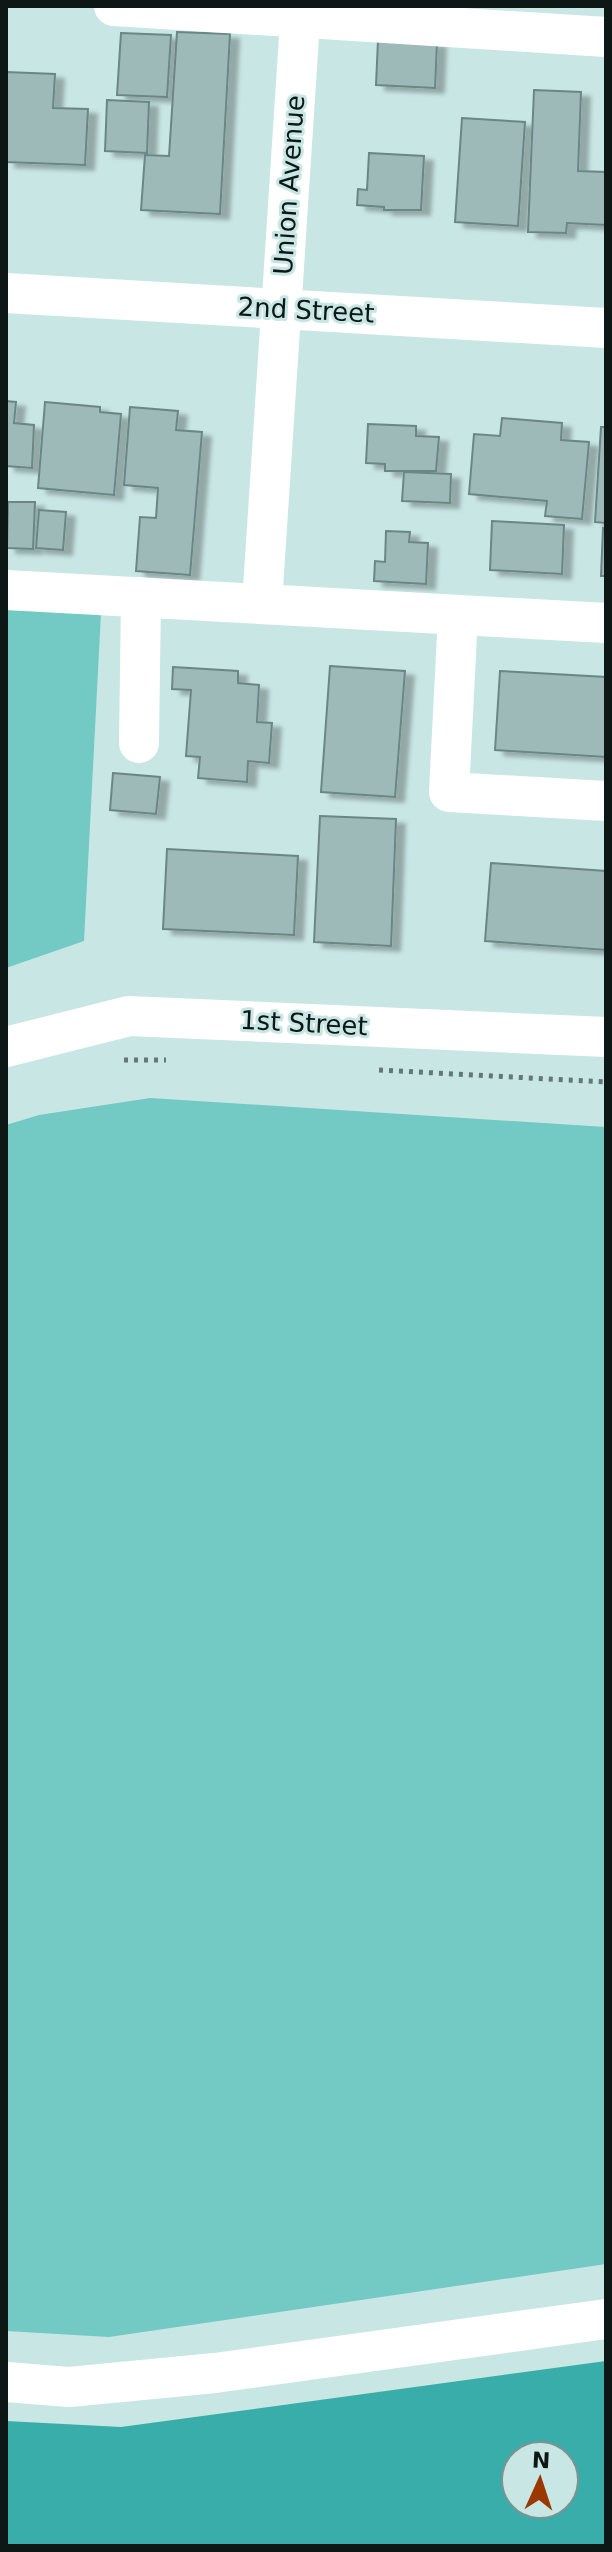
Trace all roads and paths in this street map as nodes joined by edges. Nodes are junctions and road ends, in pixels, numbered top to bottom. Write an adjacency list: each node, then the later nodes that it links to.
1 (114, 6): 2 (street)
2 (300, 12): 3 (street); 5 (street, Union Avenue)
3 (606, 37)
4 (6, 293): 5 (street, 2nd Street)
5 (281, 309): 6 (street, 2nd Street); 9 (street, Union Avenue)
6 (606, 328)
7 (6, 590): 8 (street)
8 (141, 597): 9 (street); 12 (street)
9 (262, 604): 10 (street)
10 (458, 615): 11 (street); 13 (street)
11 (606, 623)
12 (139, 743)
13 (606, 801)
14 (606, 1037): 15 (street, 1st Street)
15 (6, 1047)
16 (113, 1060): 17 (path)
17 (172, 1060)
18 (373, 1069): 19 (path)
19 (606, 1082)
20 (606, 2319): 21 (street)
21 (6, 2382)

